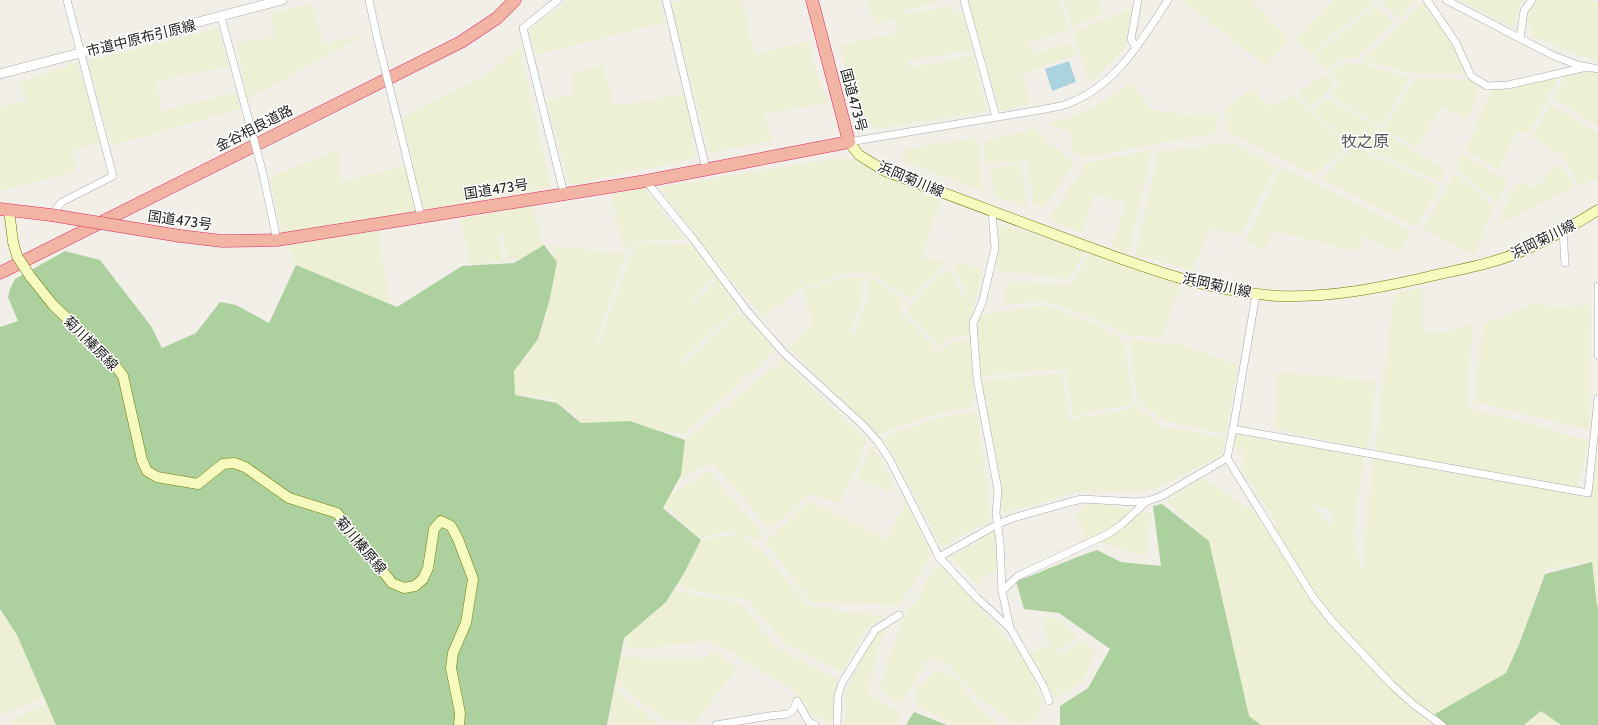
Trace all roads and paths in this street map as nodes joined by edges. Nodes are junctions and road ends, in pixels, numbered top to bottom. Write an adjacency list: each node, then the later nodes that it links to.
1 (67, 0): 17 (street)
2 (282, 0): 14 (street, 市道中原布引原線)
3 (369, 0): 30 (street, bridge)
4 (515, 0): 34 (highway, 金谷相良道路)
5 (558, 0): 25 (street)
6 (666, 0): 23 (street)
7 (812, 0): 22 (highway, 国道473号)
8 (964, 0): 21 (street)
9 (1138, 0): 16 (street)
10 (1168, 0): 16 (street)
11 (1427, 0): 18 (street)
12 (1446, 0): 15 (street)
13 (1532, 0): 15 (street)
14 (221, 17): 17 (street, 市道中原布引原線); 32 (street, bridge)
15 (1520, 38): 18 (street)
16 (1136, 48): 21 (street)
17 (81, 53): 20 (street, 市道中原布引原線); 29 (street)
18 (1587, 67): 19 (street)
19 (1598, 69)
20 (0, 74)
21 (996, 117): 22 (street)
22 (849, 142): 23 (highway, 国道473号); 27 (main road, 浜岡菊川線)
23 (706, 170): 24 (highway, 国道473号)
24 (646, 181): 25 (highway, 国道473号); 44 (street)
25 (564, 194): 30 (highway, 国道473号)
26 (5, 209): 29 (highway, 国道473号); 49 (main road, 菊川榛原線, bridge)
27 (992, 211): 36 (main road, 浜岡菊川線); 43 (street)
28 (1597, 212): 31 (main road, 浜岡菊川線)
29 (51, 215): 32 (highway, 国道473号, bridge)
30 (421, 216): 32 (highway, 国道473号)
31 (1563, 231): 33 (street); 36 (main road, 浜岡菊川線)
32 (278, 240)
33 (1565, 263)
34 (0, 272)
35 (1598, 286): 37 (street)
36 (1256, 294): 39 (street)
37 (1598, 354)
38 (1598, 399): 40 (street)
39 (1233, 429): 40 (street); 41 (street)
40 (1596, 444)
41 (1227, 458): 42 (street); 53 (street)
42 (1148, 501): 43 (street); 45 (street)
43 (998, 524): 44 (street); 45 (street)
44 (940, 557): 47 (street)
45 (1002, 591): 47 (street)
46 (899, 614): 52 (street)
47 (1010, 628): 48 (street)
48 (1049, 701)
49 (459, 725)
50 (716, 725): 51 (street)
51 (815, 725)
52 (836, 725)
53 (1442, 725)

